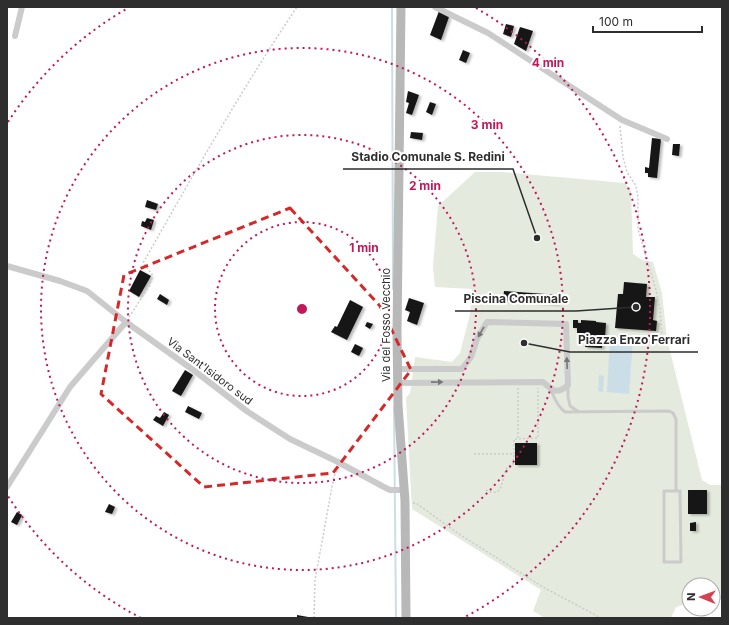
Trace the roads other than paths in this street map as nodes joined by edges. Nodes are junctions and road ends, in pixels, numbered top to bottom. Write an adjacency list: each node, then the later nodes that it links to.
1 (22, 7): 4 (street)
2 (402, 7): 8 (street, Via del Fosso Vecchio)
3 (435, 7): 5 (street)
4 (15, 36)
5 (667, 139)
6 (7, 266): 7 (street, Via Sant'Isidoro sud)
7 (126, 322): 15 (street); 16 (street, Via Sant'Isidoro sud)
8 (398, 369): 9 (street); 11 (street, Via del Fosso Vecchio)
9 (462, 369): 10 (street); 12 (street, one-way to 9)
10 (464, 382): 11 (street, one-way to 10); 13 (street)
11 (398, 383): 16 (street, Via del Fosso Vecchio)
12 (568, 385): 13 (street); 14 (lane)
13 (551, 390): 14 (lane)
14 (578, 412): 17 (lane)
15 (7, 487)
16 (401, 490): 18 (street, Via del Fosso Vecchio)
17 (676, 491): 17 (lane)
18 (406, 618)

